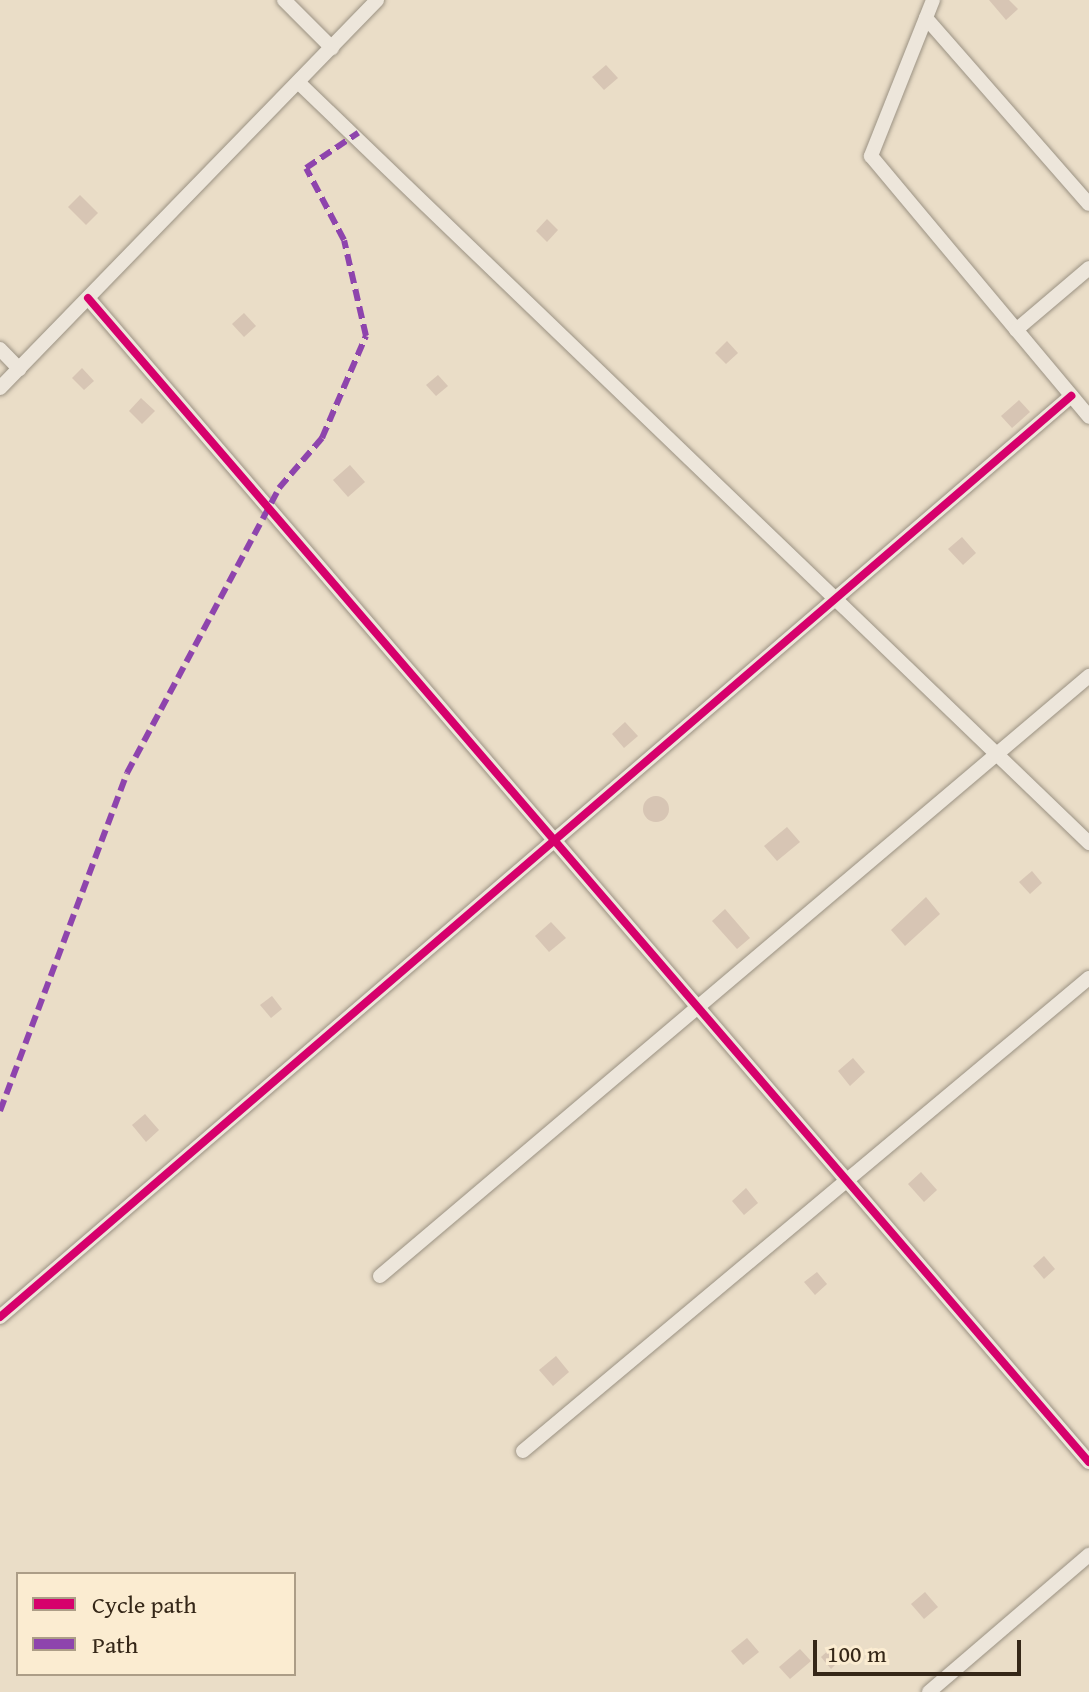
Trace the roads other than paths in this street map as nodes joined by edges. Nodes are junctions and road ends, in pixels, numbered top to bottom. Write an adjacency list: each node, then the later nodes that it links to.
1 (284, 0): 5 (street)
2 (377, 0): 5 (street)
3 (933, 0): 4 (street)
4 (926, 18): 7 (street); 10 (street)
5 (332, 48): 6 (street)
6 (298, 82): 9 (street); 16 (street)
7 (1089, 204)
8 (1089, 268): 10 (street)
9 (88, 298): 12 (street); 19 (street)
10 (1016, 330): 14 (street)
11 (0, 349): 12 (street)
12 (19, 369): 13 (street)
13 (0, 388)
14 (1071, 396): 15 (street); 16 (street)
15 (1089, 417)
16 (835, 599): 18 (street); 19 (street)
17 (1089, 676): 18 (street)
18 (996, 754): 20 (street); 22 (street)
19 (554, 841): 22 (street); 25 (street)
20 (1089, 843)
21 (1089, 978): 23 (street)
22 (697, 1007): 23 (street); 24 (street)
23 (847, 1180): 26 (street); 27 (street)
24 (380, 1276)
25 (0, 1317)
26 (523, 1451)
27 (1089, 1462)
28 (1089, 1555): 29 (street)
29 (929, 1692)

